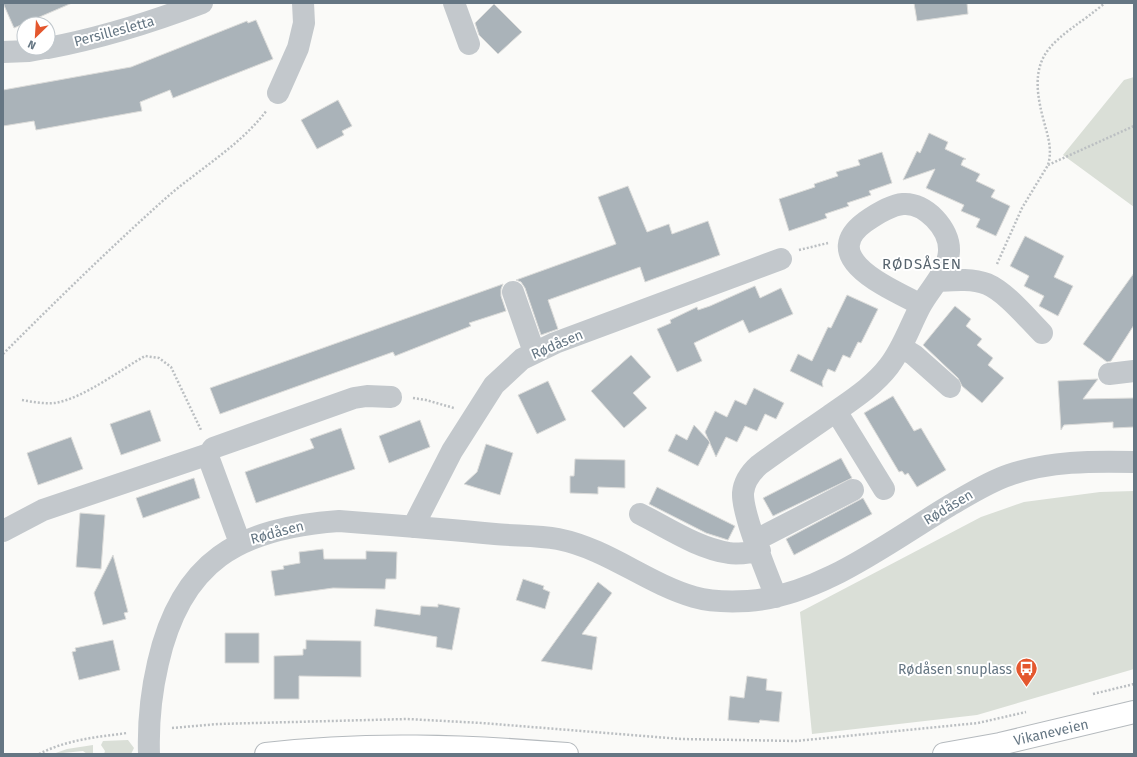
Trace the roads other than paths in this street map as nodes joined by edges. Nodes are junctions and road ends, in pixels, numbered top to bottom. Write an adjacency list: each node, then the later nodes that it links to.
1 (202, 3): 5 (street, Persillesletta)
2 (303, 3): 8 (street)
3 (454, 3): 4 (street)
4 (469, 44)
5 (56, 46)
6 (3, 52): 7 (street, Persillesletta)
7 (16, 52)
8 (278, 93)
9 (781, 259): 15 (street, Rødåsen)
10 (938, 281): 12 (street); 12 (street); 13 (street)
11 (513, 292): 15 (street)
12 (921, 305): 14 (street)
13 (1042, 333)
14 (901, 347): 18 (street); 20 (street)
15 (534, 352): 26 (street, Rødåsen)
16 (1134, 371): 17 (street)
17 (1109, 374)
18 (950, 387)
19 (391, 397): 21 (street)
20 (836, 411): 23 (street); 29 (street)
21 (211, 451): 27 (street); 28 (street)
22 (1134, 462): 30 (street, Rødåsen)
23 (884, 489)
24 (853, 490): 29 (street)
25 (640, 514): 29 (street)
26 (413, 527): 28 (street, Rødåsen); 30 (street, Rødåsen)
27 (3, 531)
28 (240, 543): 32 (street, Rødåsen)
29 (758, 545): 30 (street)
30 (776, 596)
31 (1134, 712): 35 (main road, Vikaneveien)
32 (149, 754)
33 (266, 754): 34 (main road)
34 (567, 754)
35 (944, 754)

